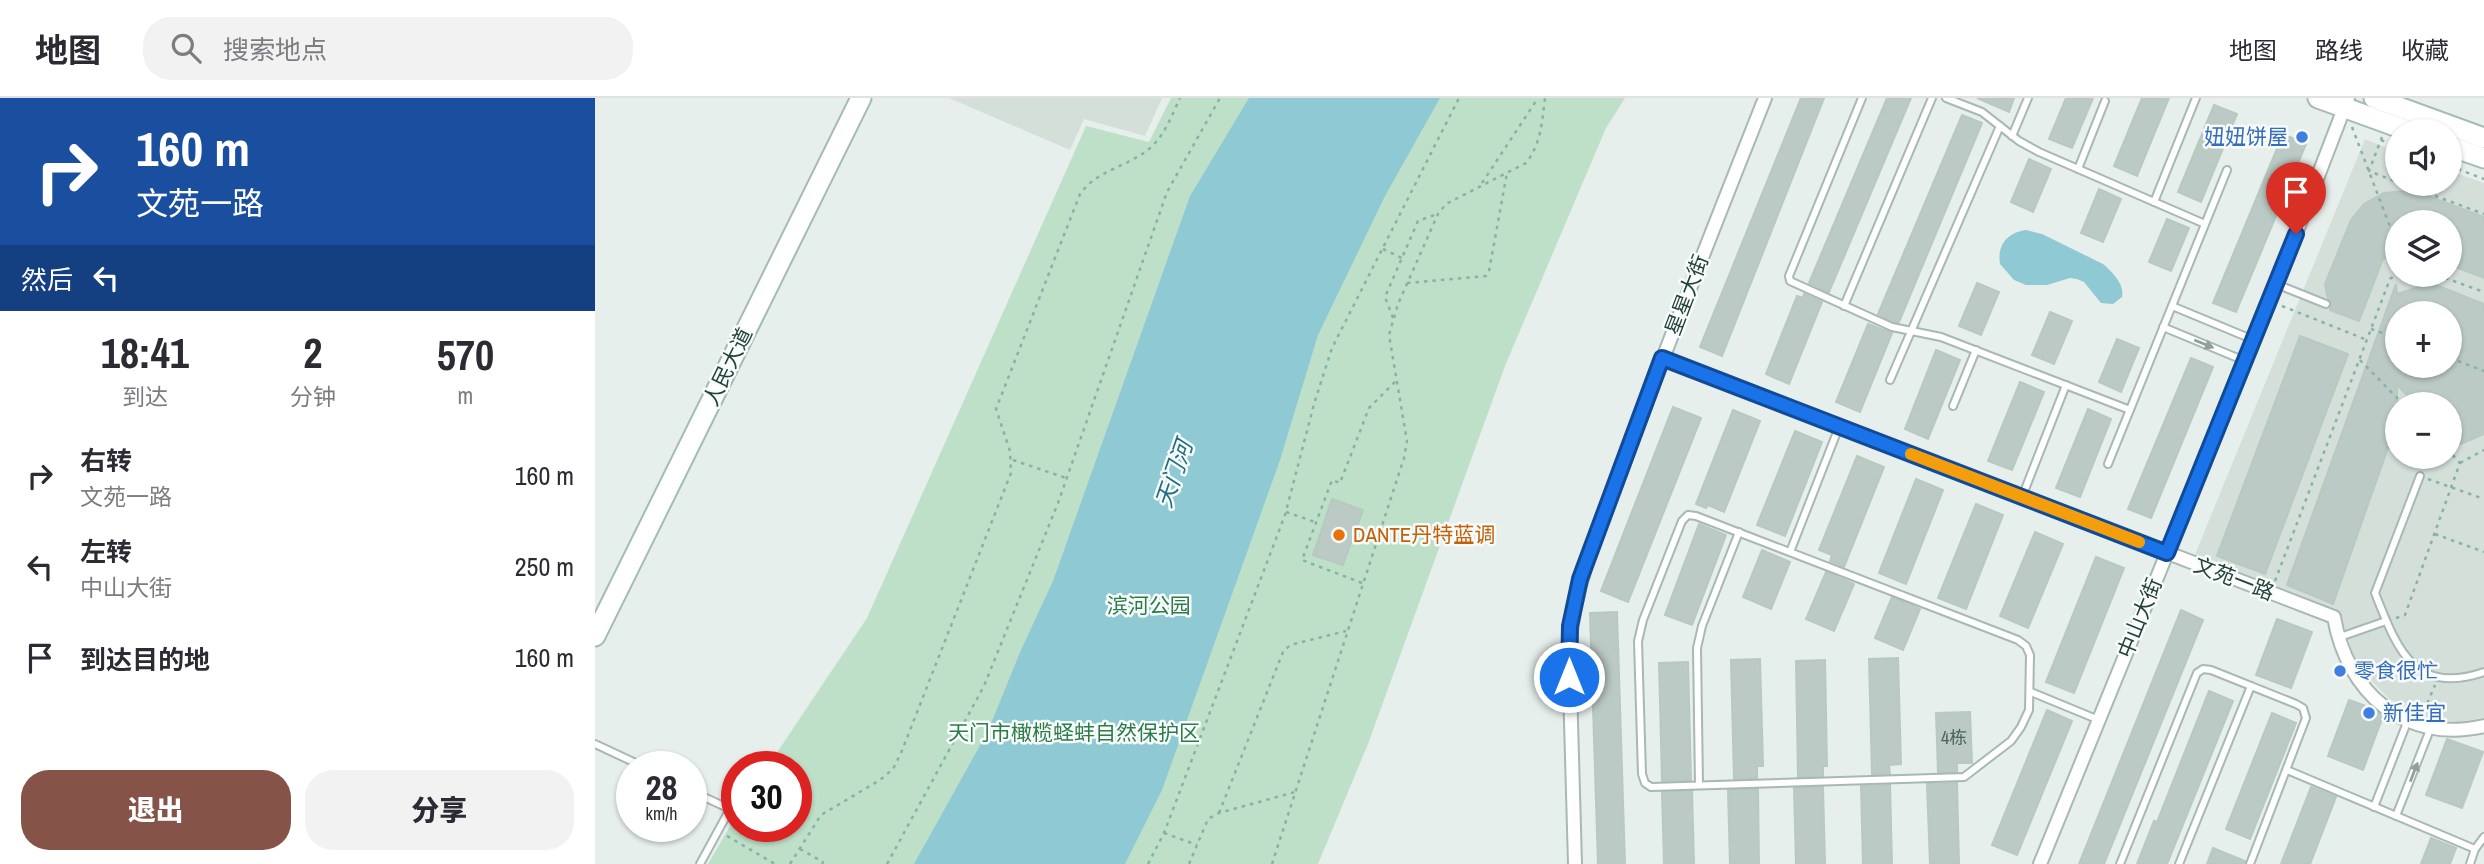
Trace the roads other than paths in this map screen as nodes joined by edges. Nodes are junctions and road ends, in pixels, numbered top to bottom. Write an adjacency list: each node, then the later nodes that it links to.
1 (847, 98): 44 (main road, 人民大道)
2 (861, 98): 46 (main road, 人民大道)
3 (1765, 98): 31 (street, 星星大街)
4 (1862, 98): 25 (lane)
5 (1932, 98): 25 (lane)
6 (1946, 98): 13 (lane)
7 (2028, 98): 15 (lane)
8 (2196, 98): 21 (lane)
9 (2318, 98): 12 (main road)
10 (2374, 98): 16 (main road)
11 (2105, 101): 19 (lane)
12 (2346, 103): 14 (main road); 23 (street, 中山大街)
13 (2000, 126): 15 (lane); 28 (lane)
14 (2385, 132)
15 (2012, 136): 19 (lane)
16 (2484, 138)
17 (2462, 150): 18 (main road)
18 (2484, 158)
19 (2078, 169): 21 (lane)
20 (2227, 170): 22 (lane)
21 (2154, 202): 22 (lane)
22 (2205, 224): 26 (lane)
23 (2276, 284): 24 (lane); 29 (street, 中山大街)
24 (2326, 304)
25 (1844, 306): 28 (lane)
26 (2172, 306): 27 (lane); 29 (lane)
27 (2163, 327): 32 (lane, one-way to 32); 36 (lane)
28 (1912, 331): 30 (lane); 33 (lane)
29 (2254, 340): 32 (street, 中山大街)
30 (1976, 351): 34 (lane); 35 (lane)
31 (1662, 358): 37 (street, 文苑一路); 64 (street, 星星大街)
32 (2245, 361): 43 (street, 中山大街)
33 (1889, 380)
34 (2066, 385): 36 (lane); 40 (lane)
35 (1953, 406)
36 (2130, 410): 38 (lane)
37 (1839, 426): 40 (street, 文苑一路); 42 (lane)
38 (2108, 464)
39 (2420, 476): 45 (lane)
40 (2022, 497): 43 (street, 文苑一路)
41 (1739, 532): 42 (lane); 57 (lane); 57 (lane)
42 (1790, 552): 50 (lane)
43 (2167, 553): 47 (street, 文苑一路); 51 (street, 中山大街)
44 (595, 612)
45 (2386, 621): 47 (lane); 48 (lane)
46 (595, 636)
47 (2338, 638): 52 (street, 文苑一路)
48 (2484, 672)
49 (2251, 685): 56 (lane); 66 (lane); 67 (lane)
50 (2031, 692): 51 (lane); 57 (lane)
51 (2099, 720): 65 (street, 中山大街)
52 (2419, 724): 53 (street, 文苑一路); 59 (lane); 60 (lane, one-way to 52)
53 (2484, 726)
54 (595, 744): 55 (lane)
55 (616, 754)
56 (2287, 770): 59 (lane); 68 (lane)
57 (1699, 785)
58 (707, 798): 63 (lane)
59 (2374, 807): 60 (lane)
60 (2396, 816): 62 (lane)
61 (2484, 837): 62 (lane)
62 (2475, 849): 69 (lane)
63 (700, 864)
64 (1575, 864)
65 (2040, 864)
66 (2120, 864)
67 (2179, 864)
68 (2250, 864)
69 (2470, 864)

